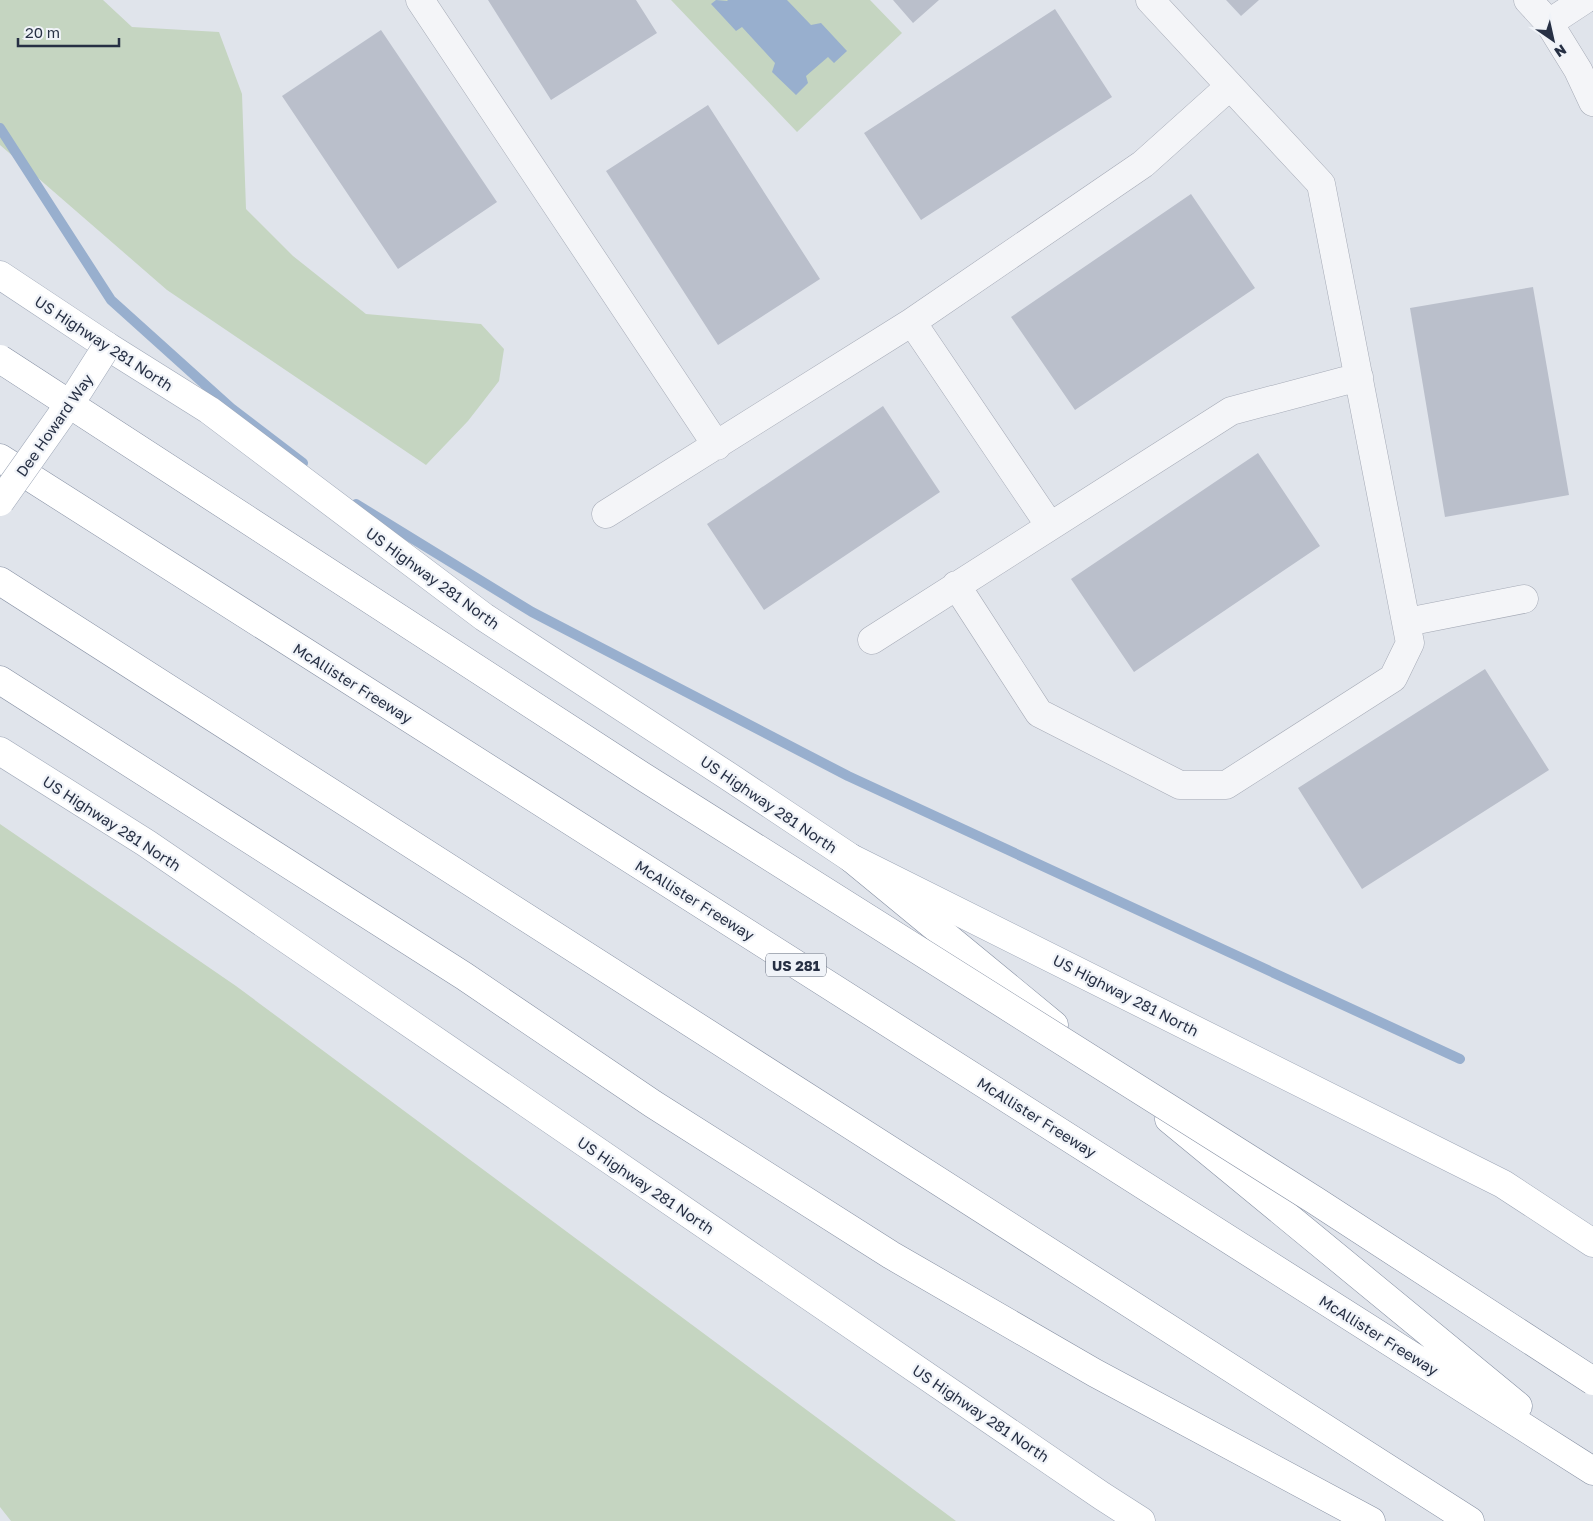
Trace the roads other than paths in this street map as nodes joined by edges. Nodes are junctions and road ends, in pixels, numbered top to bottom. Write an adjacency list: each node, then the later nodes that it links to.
1 (420, 0): 13 (street)
2 (1150, 0): 6 (street)
3 (1528, 0): 5 (street)
4 (1584, 0): 5 (street)
5 (1550, 23): 7 (street)
6 (1230, 86): 9 (street); 12 (street)
7 (1593, 102)
8 (0, 275): 10 (main road, US Highway 281 North)
9 (912, 322): 13 (street); 17 (street)
10 (107, 346): 15 (main road, Dee Howard Way, bridge); 25 (main road, US Highway 281 North)
11 (0, 359): 27 (main road, bridge)
12 (1359, 377): 17 (street); 21 (street)
13 (717, 446): 16 (street)
14 (0, 458): 28 (main road, McAllister Freeway / US 281)
15 (0, 502)
16 (606, 514)
17 (1050, 526): 19 (street)
18 (0, 581): 31 (main road)
19 (956, 585): 21 (street); 22 (street)
20 (1524, 599): 21 (street)
21 (1407, 622)
22 (872, 640)
23 (0, 680): 30 (main road)
24 (0, 751): 29 (main road, US Highway 281 North)
25 (851, 858): 26 (main road, US Highway 281 North); 28 (main road)
26 (1593, 1243)
27 (1593, 1381)
28 (1593, 1469)
29 (1141, 1521)
30 (1371, 1521)
31 (1470, 1521)

